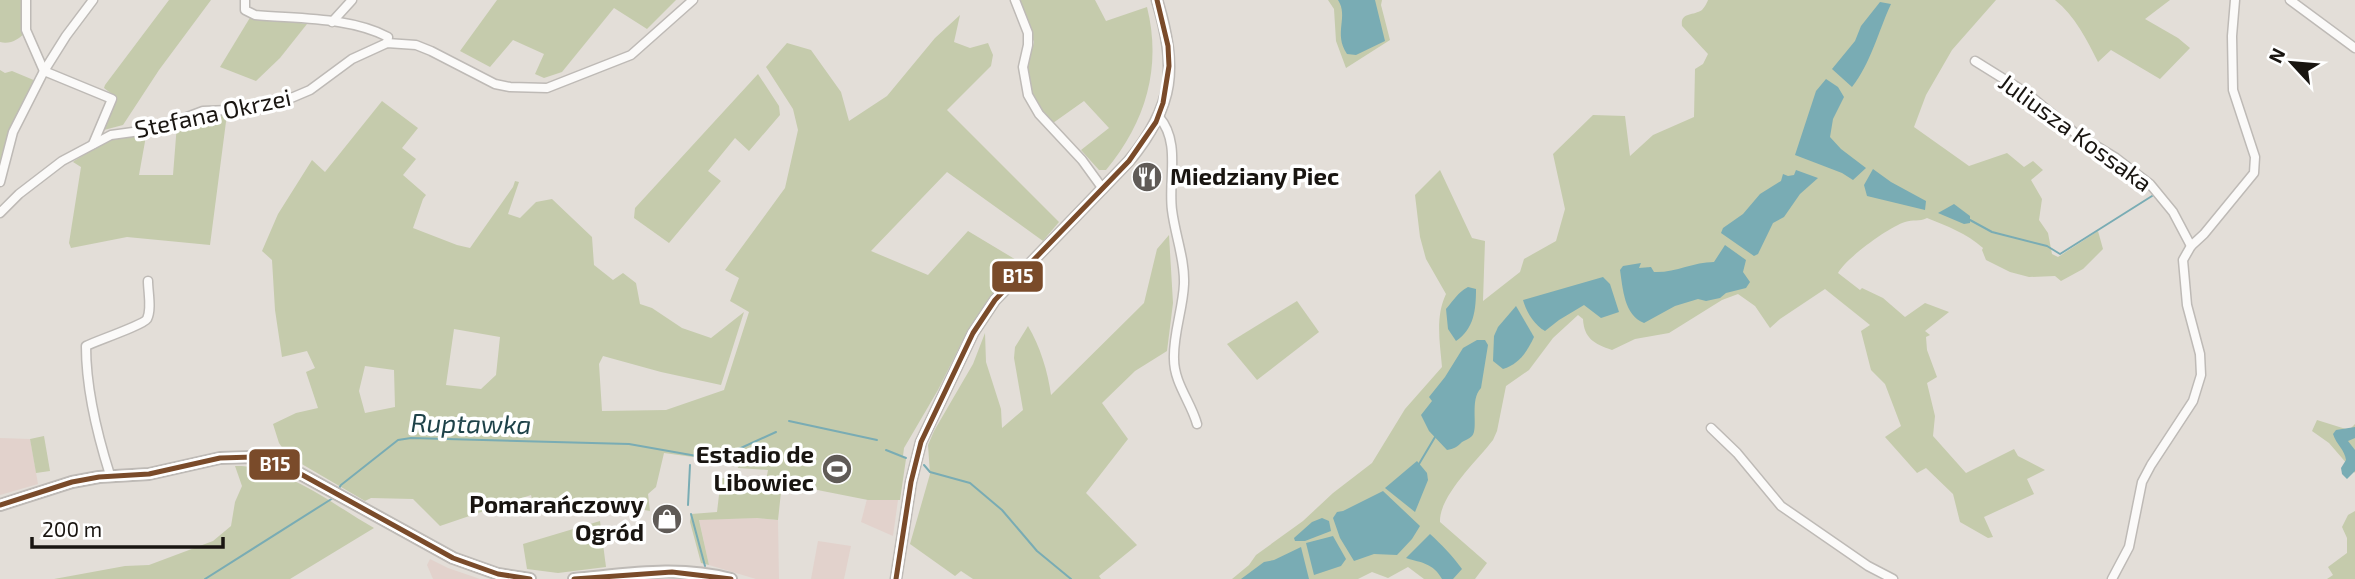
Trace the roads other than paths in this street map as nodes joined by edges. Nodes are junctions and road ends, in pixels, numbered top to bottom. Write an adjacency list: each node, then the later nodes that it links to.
1 (26, 0): 14 (street)
2 (93, 0): 14 (street)
3 (245, 0): 10 (street)
4 (352, 0): 10 (street)
5 (693, 0): 11 (street)
6 (1015, 0): 18 (street)
7 (1157, 0): 15 (street)
8 (2235, 0): 20 (street)
9 (2290, 0): 12 (street)
10 (332, 22): 11 (street)
11 (387, 43): 16 (street, Stefana Okrzei)
12 (2355, 48)
13 (1975, 61): 20 (street, Juliusza Kossaka)
14 (44, 71): 16 (street); 17 (street)
15 (1158, 117): 18 (street); 22 (street)
16 (93, 144): 19 (street, Stefana Okrzei)
17 (0, 182)
18 (1103, 189): 29 (street)
19 (0, 213)
20 (2191, 246): 31 (street)
21 (148, 281): 24 (street)
22 (1197, 424)
23 (1711, 428): 30 (street)
24 (110, 475): 25 (main road); 26 (main road)
25 (0, 505)
26 (523, 579)
27 (574, 579): 28 (main road)
28 (731, 579)
29 (896, 579)
30 (1893, 579)
31 (2112, 579)

